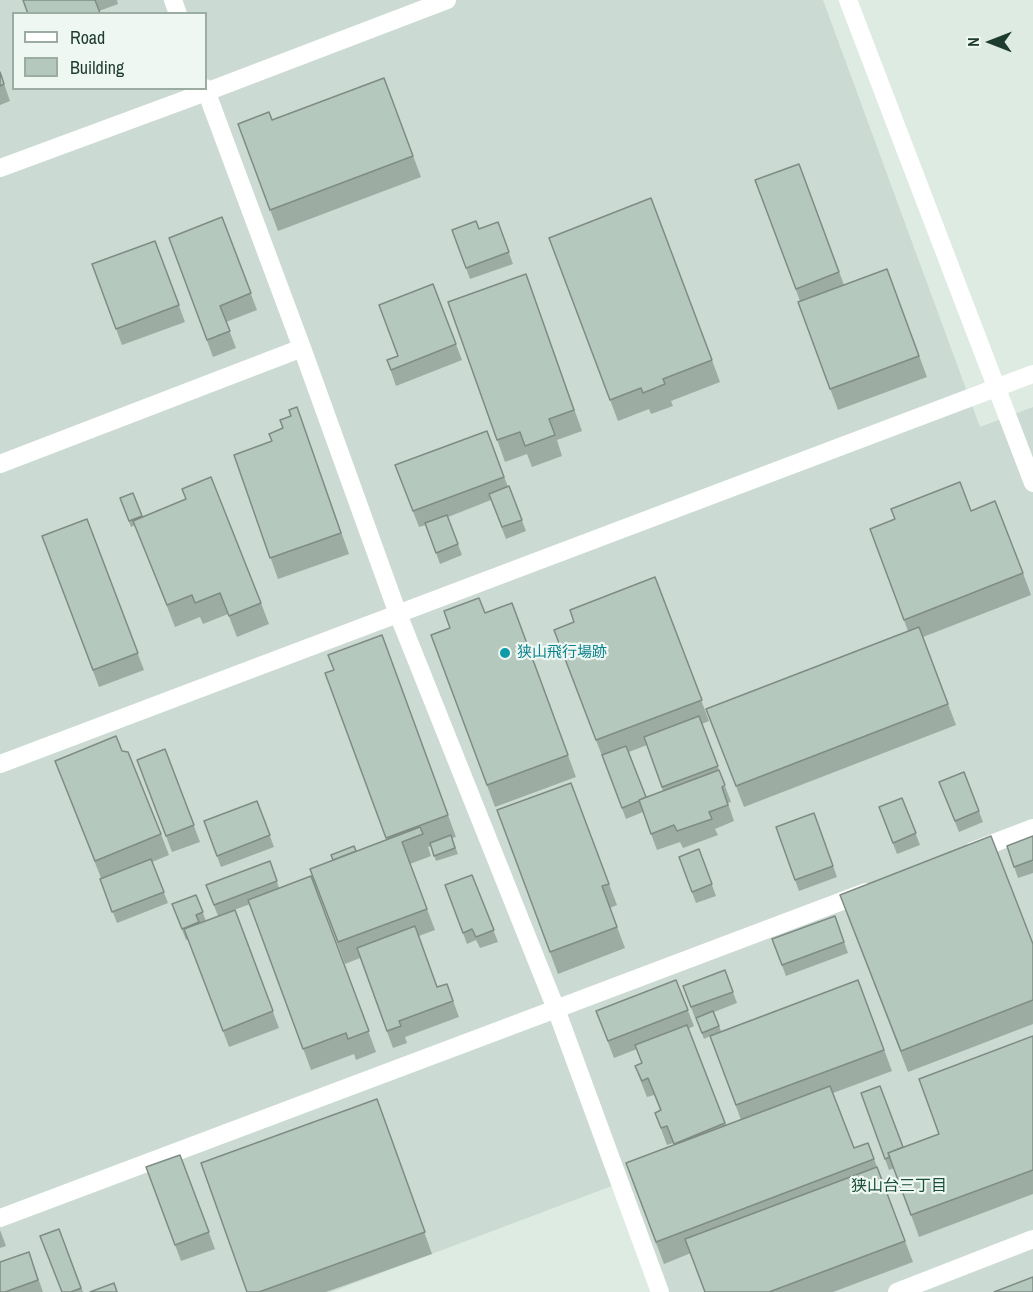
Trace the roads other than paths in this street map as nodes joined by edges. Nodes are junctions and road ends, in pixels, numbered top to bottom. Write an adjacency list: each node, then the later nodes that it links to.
1 (447, 0): 4 (street)
2 (848, 0): 8 (street)
3 (206, 90): 5 (street); 6 (street)
4 (207, 90)
5 (0, 168)
6 (302, 348): 9 (street); 11 (street)
7 (1033, 374): 8 (street)
8 (997, 387): 10 (street); 11 (street)
9 (0, 464)
10 (1033, 483)
11 (398, 614): 12 (street); 16 (street)
12 (0, 764)
13 (1033, 828): 14 (street)
14 (955, 857)
15 (878, 887): 16 (street)
16 (556, 1009): 17 (street); 19 (street)
17 (0, 1218)
18 (1033, 1239): 20 (street)
19 (660, 1292)
20 (897, 1292)

